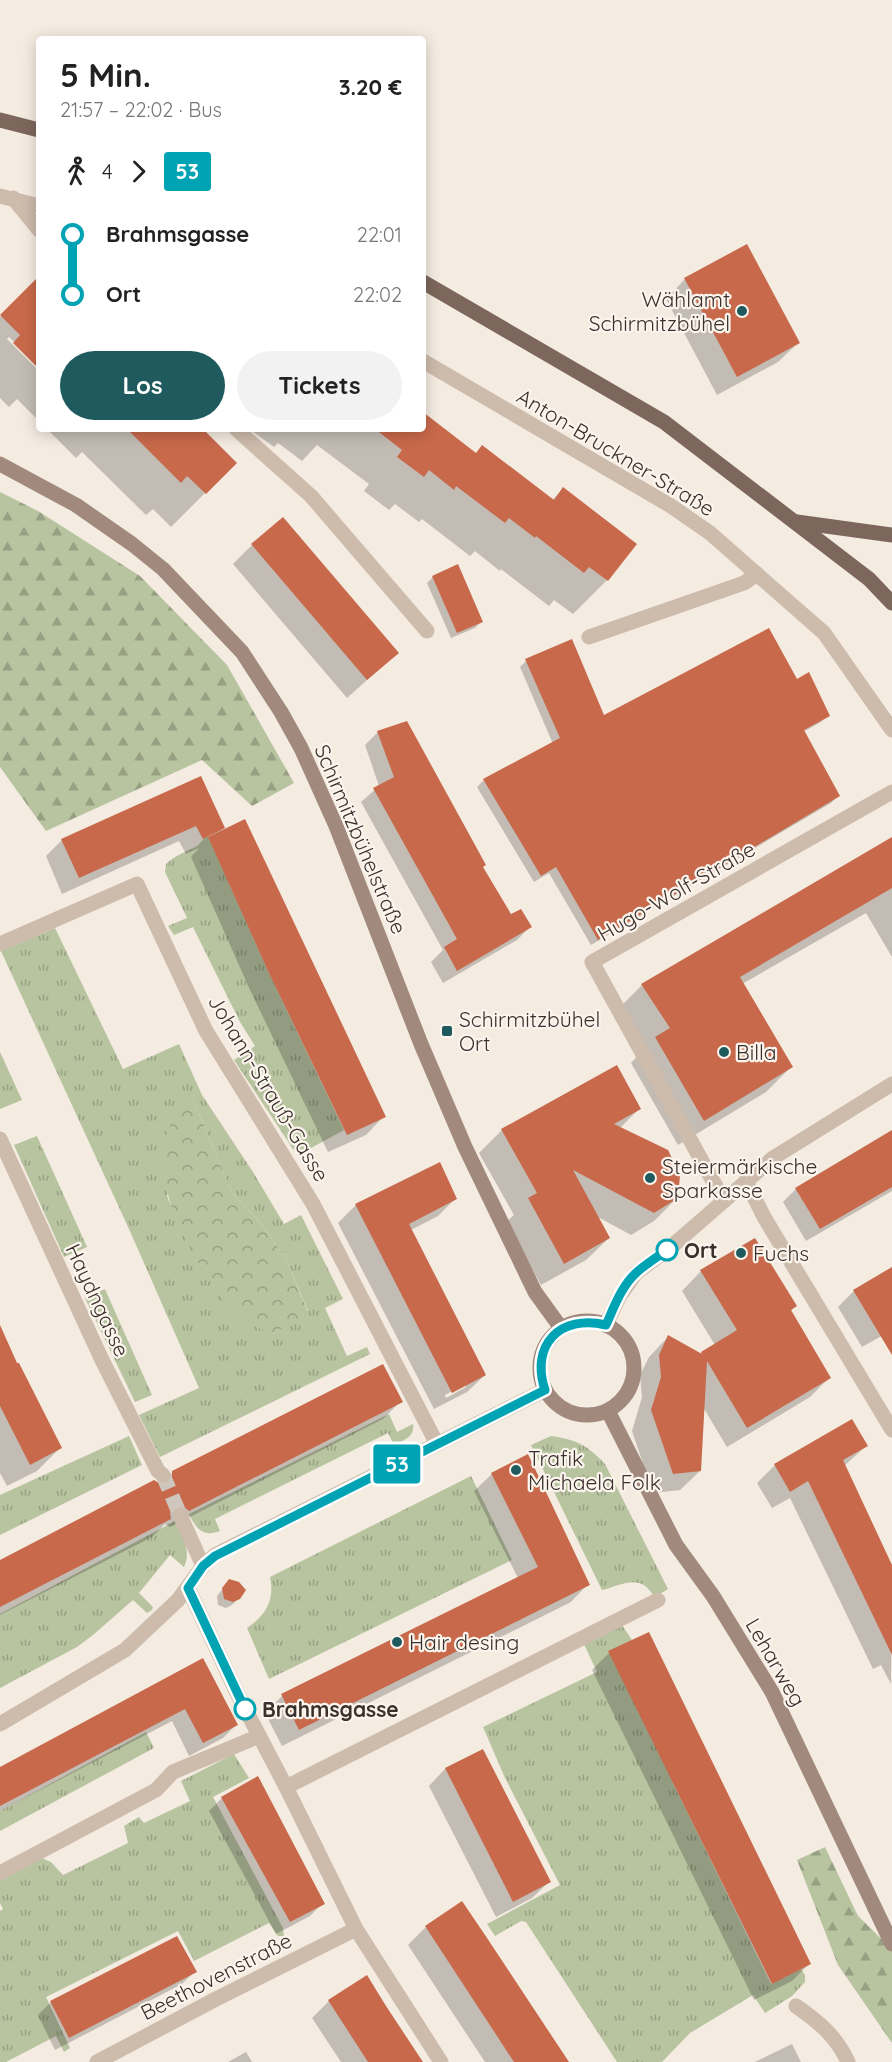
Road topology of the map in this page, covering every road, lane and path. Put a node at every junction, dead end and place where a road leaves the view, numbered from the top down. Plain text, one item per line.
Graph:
1 (0, 120) edge
2 (36, 129) edge
3 (6, 197) edge
4 (36, 205) edge
5 (36, 227) edge
6 (426, 284) edge
7 (426, 363) edge
8 (239, 432) edge
9 (0, 464) edge
10 (794, 521) junction
11 (892, 535) edge
12 (757, 574) junction
13 (892, 603) edge
14 (427, 632) dead end
15 (589, 637) dead end
16 (892, 730) edge
17 (892, 792) edge
18 (0, 944) edge
19 (892, 1084) edge
20 (0, 1139) edge
21 (746, 1180) junction
22 (724, 1201) junction
23 (606, 1325) junction
24 (561, 1328) junction
25 (545, 1390) junction
26 (608, 1410) junction
27 (892, 1430) edge
28 (437, 1444) junction
29 (160, 1473) tunnel mouth
30 (180, 1515) tunnel mouth
31 (203, 1566) junction
32 (188, 1588) junction
33 (658, 1600) dead end
34 (0, 1724) edge
35 (259, 1737) junction
36 (286, 1787) junction
37 (0, 1873) edge
38 (356, 1929) junction
39 (892, 1944) edge
40 (796, 2006) dead end
41 (97, 2062) edge
42 (441, 2062) edge
43 (848, 2062) edge

1 - 2 main road
3 - 4 street
3 - 5 street
6 - 10 main road
7 - 12 street, Anton-Bruckner-Straße
8 - 14 street
9 - 24 main road, Schirmitzbühelstraße
10 - 11 main road
10 - 13 main road
12 - 15 street
12 - 16 street, Anton-Bruckner-Straße
17 - 22 street, Hugo-Wolf-Straße
18 - 28 street, Johann-Strauß-Gasse
19 - 21 street
20 - 29 street, Haydngasse
21 - 22 street
21 - 27 street
22 - 23 street
23 - 24 main road
23 - 26 main road
24 - 25 main road
25 - 26 main road
25 - 28 street
26 - 39 main road, Leharweg
28 - 31 street
30 - 31 street
31 - 32 street
32 - 34 street
32 - 35 street
33 - 36 street
35 - 36 street
35 - 37 street
36 - 38 street
38 - 41 street, Beethovenstraße
38 - 42 street
40 - 43 street

